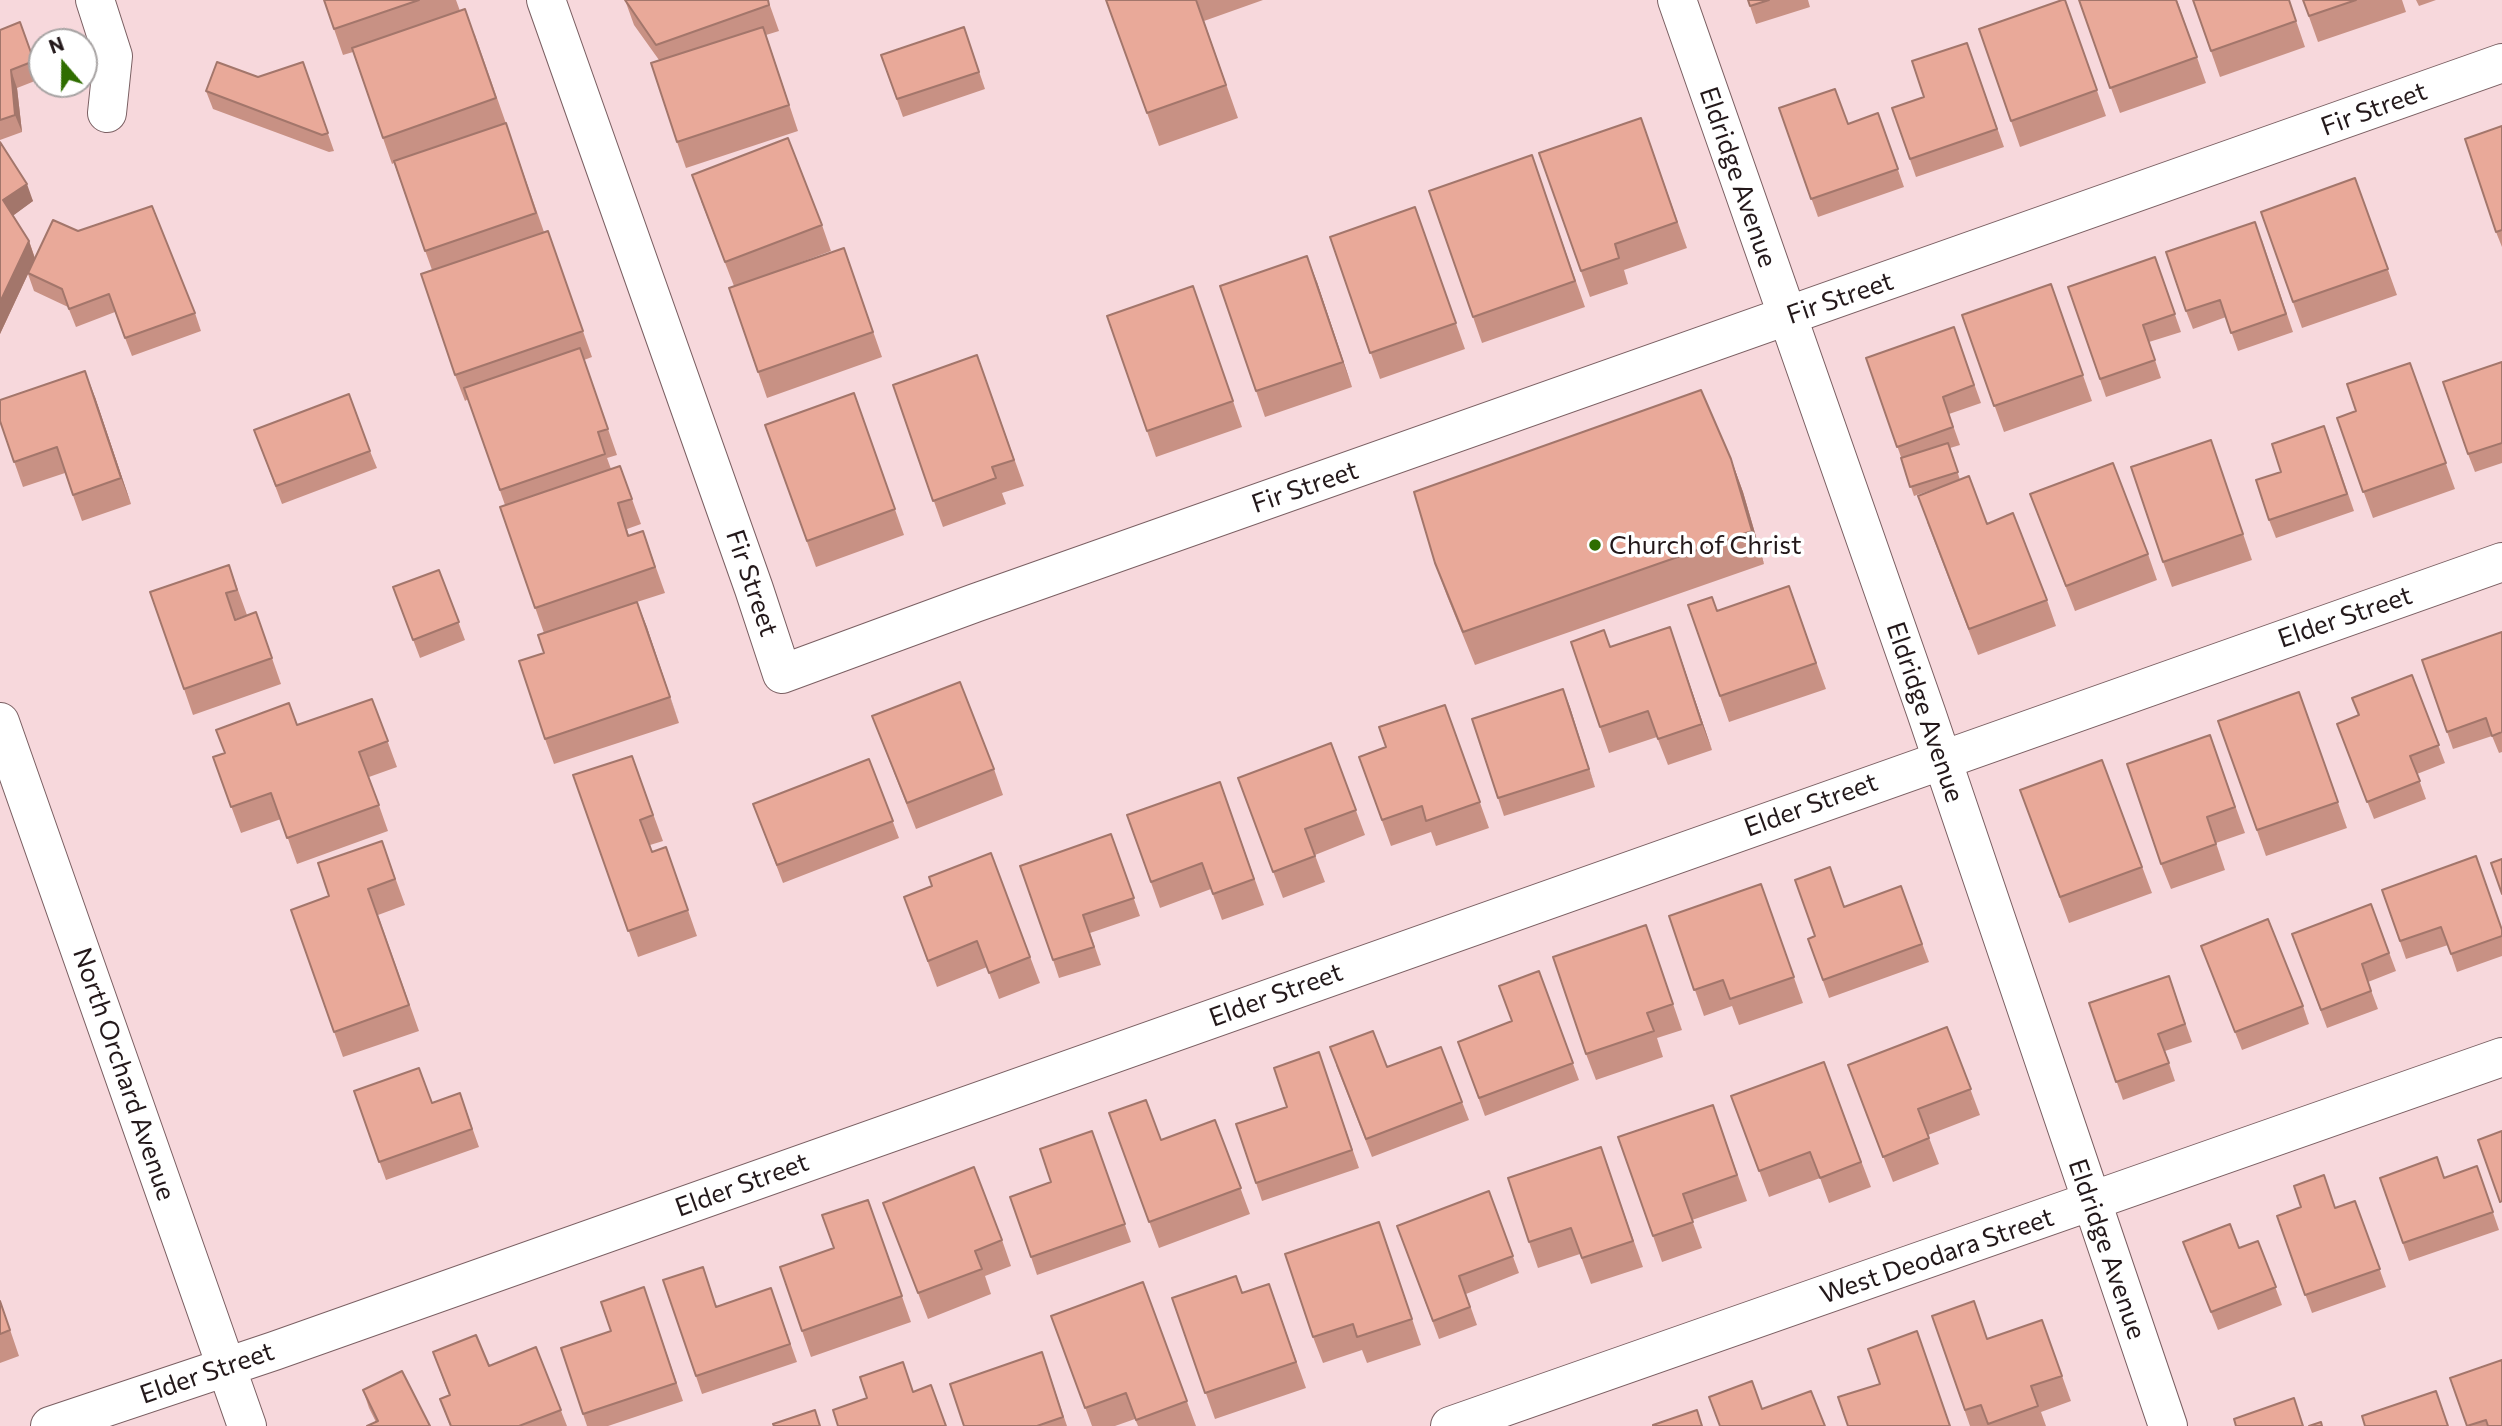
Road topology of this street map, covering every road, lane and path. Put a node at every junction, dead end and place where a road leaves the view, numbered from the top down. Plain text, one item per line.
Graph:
1 (95, 0) edge
2 (546, 0) edge
3 (1677, 0) edge
4 (2502, 63) edge
5 (107, 113) dead end
6 (1787, 317) junction
7 (2502, 562) edge
8 (0, 722) edge
9 (1942, 759) junction
10 (2502, 1057) edge
11 (2091, 1202) junction
12 (227, 1367) junction
13 (50, 1426) edge
14 (247, 1426) edge
15 (1451, 1426) edge
16 (2168, 1426) edge

1 - 5 street
2 - 6 street, Fir Street
3 - 6 street, Eldridge Avenue
4 - 6 street, Fir Street
6 - 9 street, Eldridge Avenue
7 - 9 street, Elder Street
8 - 12 street, North Orchard Avenue
9 - 11 street, Eldridge Avenue
9 - 12 street, Elder Street
10 - 11 street, West Deodara Street
11 - 15 street, West Deodara Street
11 - 16 street, Eldridge Avenue
12 - 13 street, Elder Street
12 - 14 street, North Orchard Avenue

